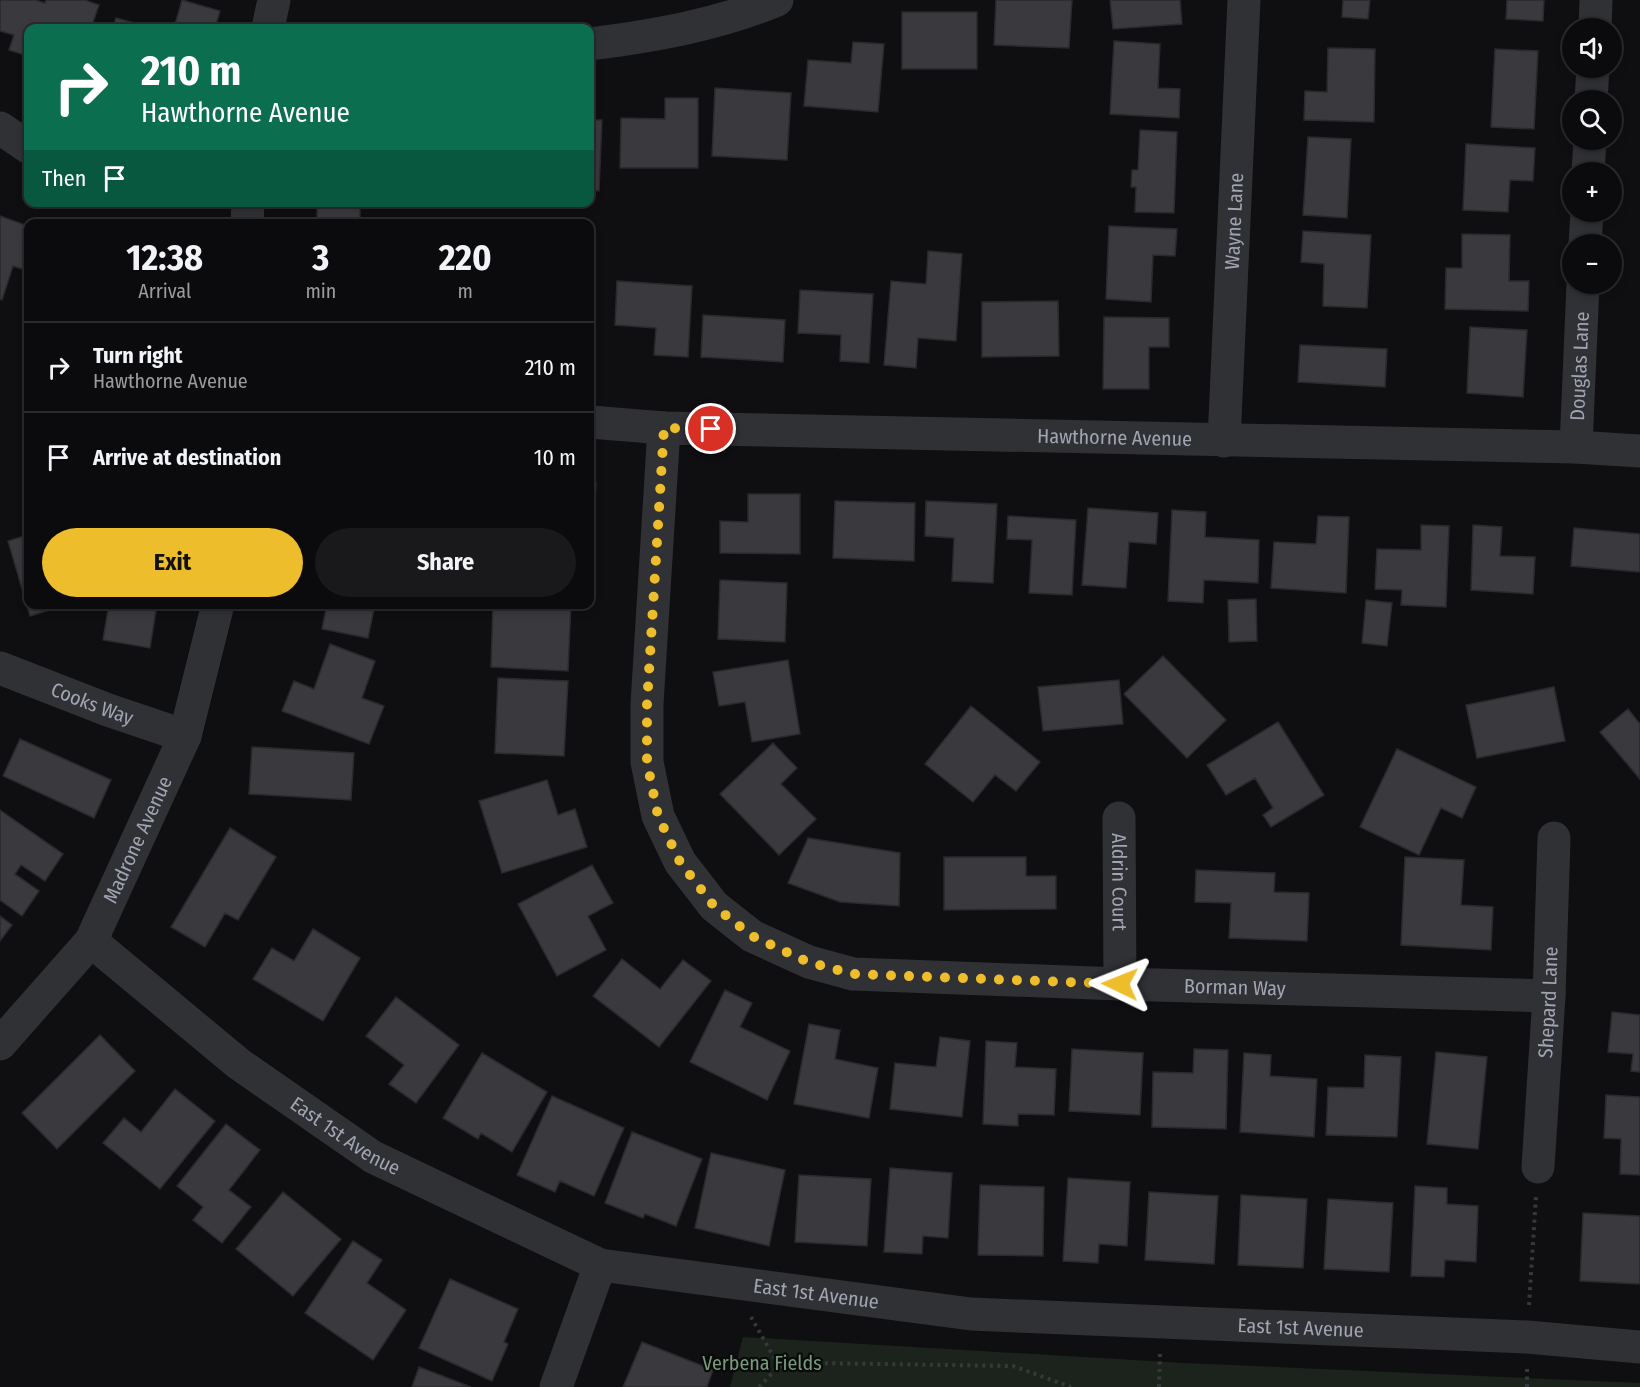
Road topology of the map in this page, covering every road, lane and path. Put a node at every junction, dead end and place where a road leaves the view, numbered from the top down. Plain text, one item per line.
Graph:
1 (274, 0) edge
2 (777, 0) edge
3 (1244, 0) edge
4 (1596, 0) edge
5 (1595, 18) edge
6 (269, 24) edge
7 (594, 43) edge
8 (0, 128) edge
9 (24, 144) edge
10 (1583, 294) edge
11 (594, 422) edge
12 (664, 428) junction
13 (1224, 441) junction
14 (1576, 447) junction
15 (1640, 451) edge
16 (217, 609) edge
17 (0, 668) edge
18 (185, 736) junction
19 (1119, 818) dead end
20 (1554, 837) dead end
21 (91, 941) junction
22 (1120, 984) junction
23 (1549, 996) junction
24 (0, 1044) edge
25 (1538, 1167) joint
26 (600, 1265) junction
27 (732, 1282) junction
28 (1527, 1337) junction
29 (1640, 1347) edge
30 (779, 1366) junction
31 (556, 1387) edge
32 (759, 1387) edge
33 (1071, 1387) edge

1 - 6 street
2 - 7 street
3 - 13 street, Wayne Lane
4 - 5 street
8 - 9 street
10 - 14 street, Douglas Lane
11 - 12 street, Hawthorne Avenue
12 - 13 street, Hawthorne Avenue
12 - 22 street, Borman Way
13 - 14 street, Hawthorne Avenue
14 - 15 street, Hawthorne Avenue
16 - 18 street, Madrone Avenue
17 - 18 street, Cooks Way
18 - 21 street, Madrone Avenue
19 - 22 street, Aldrin Court
20 - 23 street, Shepard Lane
21 - 24 street, Madrone Avenue
21 - 26 street, East 1st Avenue
22 - 23 street, Borman Way
23 - 25 street, Shepard Lane
25 - 28 path
26 - 27 street, East 1st Avenue
26 - 31 street
27 - 28 street, East 1st Avenue
27 - 30 path
28 - 29 street, East 1st Avenue
30 - 32 path
30 - 33 path

